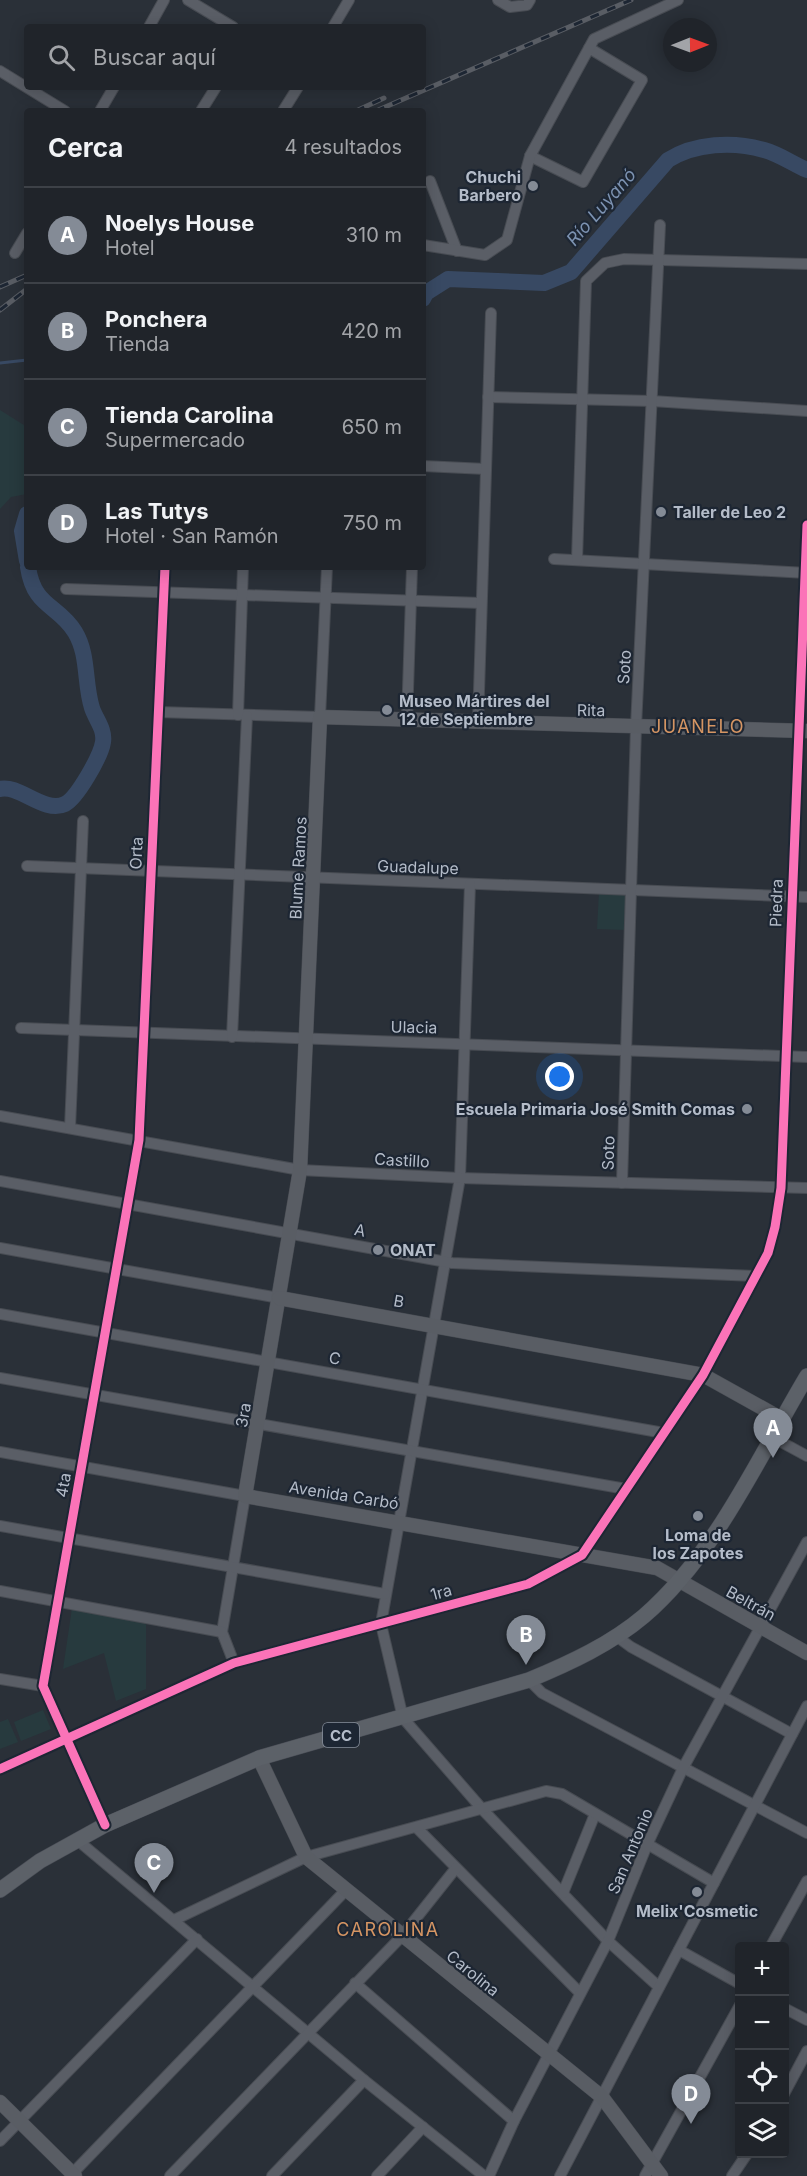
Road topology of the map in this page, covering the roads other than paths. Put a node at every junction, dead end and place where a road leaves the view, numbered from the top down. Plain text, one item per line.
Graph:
1 (164, 0) edge
2 (188, 0) edge
3 (349, 0) edge
4 (498, 0) edge
5 (678, 0) edge
6 (528, 3) edge
7 (150, 24) edge
8 (227, 24) edge
9 (335, 24) edge
10 (589, 48) junction
11 (0, 71) edge
12 (24, 86) edge
13 (30, 90) edge
14 (112, 90) edge
15 (214, 90) edge
16 (296, 90) edge
17 (59, 108) edge
18 (102, 108) edge
19 (203, 108) edge
20 (285, 108) edge
21 (530, 156) junction
22 (430, 181) dead end
23 (660, 225) dead end
24 (24, 238) edge
25 (426, 246) edge
26 (457, 251) junction
27 (15, 253) dead end
28 (658, 258) junction
29 (807, 264) edge
30 (491, 313) dead end
31 (488, 397) junction
32 (583, 400) junction
33 (652, 401) junction
34 (807, 411) edge
35 (426, 466) edge
36 (486, 469) junction
37 (807, 525) edge
38 (554, 559) dead end
39 (577, 560) junction
40 (644, 564) junction
41 (165, 570) edge
42 (243, 570) edge
43 (327, 570) edge
44 (412, 570) edge
45 (806, 573) edge
46 (66, 590) dead end
47 (163, 593) junction
48 (242, 594) junction
49 (326, 598) junction
50 (411, 601) junction
51 (481, 603) junction
52 (158, 712) junction
53 (242, 716) junction
54 (320, 717) junction
55 (407, 720) junction
56 (478, 723) junction
57 (636, 727) junction
58 (803, 731) edge
59 (83, 820) dead end
60 (27, 866) dead end
61 (81, 868) junction
62 (150, 872) junction
63 (240, 876) junction
64 (314, 878) junction
65 (470, 884) junction
66 (631, 890) junction
67 (792, 896) junction
68 (807, 897) edge
69 (21, 1028) dead end
70 (75, 1031) junction
71 (142, 1034) junction
72 (232, 1037) junction
73 (307, 1040) junction
74 (466, 1044) junction
75 (626, 1050) junction
76 (784, 1057) junction
77 (807, 1057) edge
78 (0, 1116) edge
79 (70, 1128) junction
80 (139, 1140) junction
81 (300, 1170) junction
82 (460, 1178) junction
83 (0, 1181) edge
84 (622, 1182) junction
85 (781, 1188) junction
86 (807, 1188) edge
87 (127, 1205) junction
88 (290, 1232) junction
89 (0, 1248) edge
90 (445, 1262) junction
91 (116, 1270) junction
92 (755, 1276) junction
93 (279, 1298) junction
94 (0, 1314) edge
95 (432, 1324) junction
96 (105, 1332) junction
97 (269, 1360) junction
98 (703, 1375) junction
99 (807, 1376) edge
100 (0, 1378) edge
101 (421, 1390) junction
102 (94, 1395) junction
103 (782, 1419) junction
104 (258, 1424) junction
105 (664, 1433) junction
106 (772, 1437) junction
107 (0, 1452) edge
108 (411, 1453) junction
109 (807, 1456) edge
110 (81, 1468) junction
111 (626, 1489) junction
112 (246, 1496) junction
113 (399, 1521) junction
114 (0, 1526) edge
115 (69, 1538) junction
116 (807, 1542) edge
117 (582, 1555) junction
118 (232, 1566) junction
119 (678, 1581) junction
120 (0, 1591) edge
121 (385, 1594) junction
122 (58, 1602) junction
123 (381, 1624) junction
124 (759, 1627) junction
125 (222, 1632) junction
126 (616, 1636) junction
127 (807, 1653) edge
128 (234, 1663) junction
129 (0, 1679) edge
130 (529, 1680) junction
131 (43, 1686) junction
132 (722, 1696) junction
133 (807, 1706) edge
134 (403, 1718) junction
135 (792, 1734) junction
136 (66, 1738) junction
137 (259, 1758) junction
138 (683, 1768) junction
139 (0, 1769) edge
140 (753, 1804) junction
141 (483, 1810) junction
142 (595, 1814) junction
143 (105, 1825) junction
144 (417, 1828) junction
145 (807, 1833) edge
146 (76, 1839) junction
147 (647, 1845) junction
148 (306, 1857) junction
149 (456, 1868) junction
150 (807, 1881) edge
151 (714, 1883) junction
152 (0, 1890) edge
153 (346, 1890) junction
154 (563, 1893) junction
155 (174, 1920) junction
156 (402, 1936) junction
157 (197, 1939) junction
158 (608, 1941) junction
159 (774, 1942) edge
160 (679, 1950) junction
161 (735, 1981) edge
162 (355, 1983) junction
163 (253, 1984) junction
164 (659, 1987) junction
165 (580, 1993) junction
166 (789, 2011) edge
167 (735, 2015) edge
168 (807, 2020) edge
169 (309, 2031) junction
170 (807, 2051) edge
171 (548, 2056) junction
172 (364, 2080) junction
173 (789, 2085) edge
174 (602, 2097) junction
175 (0, 2102) edge
176 (19, 2121) junction
177 (514, 2121) junction
178 (423, 2127) junction
179 (0, 2141) edge
180 (744, 2158) edge
181 (652, 2173) edge
182 (73, 2175) edge
183 (381, 2175) edge
184 (170, 2176) edge
185 (272, 2176) edge
186 (484, 2176) edge
187 (489, 2176) edge
188 (560, 2176) edge
189 (732, 2176) edge

1 - 7 street
2 - 8 street
3 - 9 street
4 - 6 street
5 - 10 street
10 - 21 street
10 - 21 street
11 - 12 street
13 - 17 street
14 - 18 street
15 - 19 street
16 - 20 street
21 - 26 street
22 - 26 street
23 - 28 street, Soto
24 - 27 street
25 - 26 street
28 - 29 street
28 - 32 street
28 - 33 street, Soto
30 - 31 street
31 - 32 street
31 - 36 street
32 - 33 street
32 - 39 street
33 - 34 street
33 - 40 street, Soto
35 - 36 street
36 - 51 street
37 - 45 street, Piedra
38 - 39 street
39 - 40 street
40 - 45 street
40 - 57 street, Soto
41 - 47 street, Orta
42 - 48 street
43 - 49 street, Blume Ramos
44 - 50 street
45 - 58 street, Piedra
46 - 47 street
47 - 48 street
47 - 52 street, Orta
48 - 49 street
48 - 53 street
49 - 50 street
49 - 54 street, Blume Ramos
50 - 51 street
50 - 55 street
51 - 56 street
52 - 53 street, Rita
52 - 62 street, Orta
53 - 54 street, Rita
53 - 63 street
54 - 55 street, Rita
54 - 64 street, Blume Ramos
55 - 56 street, Rita
56 - 57 street, Rita
57 - 58 street, Rita
57 - 66 street, Soto
58 - 67 street, Piedra
59 - 61 street
60 - 61 street, Guadalupe
61 - 62 street, Guadalupe
61 - 70 street
62 - 63 street, Guadalupe
62 - 71 street, Orta
63 - 64 street, Guadalupe
63 - 72 street
64 - 65 street, Guadalupe
64 - 73 street, Blume Ramos
65 - 66 street, Guadalupe
65 - 74 street
66 - 67 street, Guadalupe
66 - 75 street, Soto
67 - 68 street, Guadalupe
67 - 76 street, Piedra
69 - 70 street, Ulacia
70 - 71 street, Ulacia
70 - 79 street
71 - 72 street, Ulacia
71 - 80 street, Orta
72 - 73 street, Ulacia
73 - 74 street, Ulacia
73 - 81 street, Blume Ramos
74 - 75 street, Ulacia
74 - 82 street
75 - 76 street, Ulacia
75 - 84 street, Soto
76 - 77 street, Ulacia
76 - 85 street, Piedra
78 - 79 street, Castillo
79 - 80 street, Castillo
80 - 81 street, Castillo
80 - 87 street, 4ta
81 - 82 street, Castillo
81 - 88 street, 3ra
82 - 84 street, Castillo
82 - 90 street
83 - 87 street, A
84 - 85 street, Castillo
85 - 86 street, Castillo
85 - 92 street, Piedra
87 - 88 street, A
87 - 91 street, 4ta
88 - 90 street, A
88 - 93 street, 3ra
89 - 91 street, B
90 - 92 street, A
90 - 95 street
91 - 93 street, B
91 - 96 street, 4ta
92 - 98 street, 1ra
93 - 95 street, B
93 - 97 street, 3ra
94 - 96 street, C
95 - 98 street, B
95 - 101 street
96 - 97 street, C
96 - 102 street, 4ta
97 - 101 street, C
97 - 104 street, 3ra
98 - 103 street, B
98 - 105 street, 1ra
99 - 103 main road, CC
100 - 102 street
101 - 105 street, C
101 - 108 street
102 - 104 street
102 - 110 street, 4ta
103 - 106 main road, CC
104 - 108 street
104 - 112 street, 3ra
105 - 111 street, 1ra
106 - 109 street
106 - 119 main road, CC
107 - 110 street, Avenida Carbó
108 - 111 street
108 - 113 street
110 - 112 street, Avenida Carbó
110 - 115 street, 4ta
111 - 117 street, 1ra
112 - 113 street, Avenida Carbó
112 - 118 street, 3ra
113 - 117 street, Avenida Carbó
113 - 121 street
114 - 115 street
115 - 118 street
115 - 122 street, 4ta
116 - 124 street, San Antonio
117 - 119 street, Avenida Carbó
117 - 123 street, 1ra
118 - 121 street
118 - 125 street, 3ra
119 - 124 street, Beltrán
119 - 126 main road, CC
120 - 122 street
121 - 123 street
122 - 125 street
122 - 131 street, 4ta
123 - 128 street, 1ra
123 - 134 street
124 - 127 street, Beltrán
124 - 132 street, San Antonio
125 - 128 street, 3ra
126 - 130 main road, CC
126 - 132 street
128 - 136 street, 1ra
129 - 131 street
130 - 134 main road, CC
130 - 138 street
131 - 136 street
132 - 135 street
132 - 138 street, San Antonio
133 - 135 street
134 - 137 main road, CC
134 - 141 street
135 - 140 street
136 - 139 street, 1ra
136 - 143 street
137 - 143 main road, CC
137 - 148 street, Carolina
138 - 140 street
138 - 147 street, San Antonio
140 - 145 street
140 - 151 street
141 - 142 street
141 - 144 street
141 - 154 street
142 - 147 street
142 - 154 street
143 - 146 main road, CC
144 - 148 street
144 - 149 street
146 - 152 main road, CC
146 - 155 street
147 - 151 street
147 - 158 street, San Antonio
148 - 153 street, Carolina
148 - 155 street
149 - 156 street
149 - 165 street
150 - 159 street
151 - 160 street
153 - 156 street, Carolina
153 - 163 street
154 - 158 street
155 - 157 street
156 - 162 street
156 - 171 street, Carolina
157 - 163 street
157 - 176 street
158 - 164 street
158 - 165 street, San Antonio
160 - 161 street
160 - 164 street
162 - 169 street
162 - 177 street
163 - 169 street
163 - 182 street
164 - 174 street
165 - 171 street, San Antonio
166 - 168 street
167 - 181 street
169 - 172 street
169 - 184 street
170 - 173 street
171 - 174 street, Carolina
171 - 177 street, San Antonio
172 - 178 street
172 - 185 street
174 - 181 street, Carolina
174 - 188 street
175 - 176 street
176 - 179 street
176 - 182 street
177 - 187 street, San Antonio
178 - 183 street
178 - 186 street
180 - 189 street

